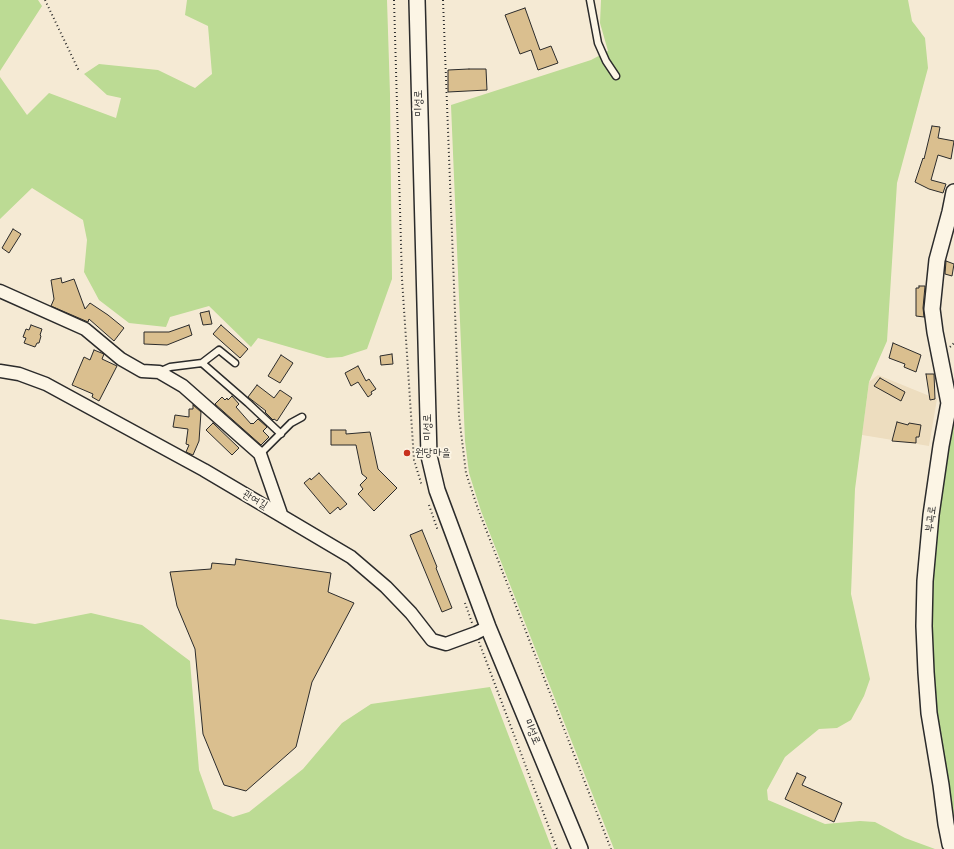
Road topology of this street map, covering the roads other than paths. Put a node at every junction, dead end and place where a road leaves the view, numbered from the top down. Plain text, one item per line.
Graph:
1 (417, 0) edge
2 (590, 0) edge
3 (616, 76) dead end
4 (954, 192) edge
5 (0, 291) edge
6 (235, 363) dead end
7 (202, 364) junction
8 (0, 371) edge
9 (159, 372) junction
10 (302, 417) dead end
11 (281, 434) junction
12 (260, 454) junction
13 (281, 514) junction
14 (488, 627) junction
15 (954, 845) edge
16 (580, 849) edge

1 - 14 street, 미성로
2 - 3 lane
4 - 15 street, 부곡로
5 - 9 street
6 - 7 lane
7 - 9 lane
7 - 11 lane
8 - 13 street, 관여길
9 - 12 street
10 - 11 lane
11 - 12 lane
12 - 13 street
13 - 14 street, 관여길
14 - 16 street, 미성로

